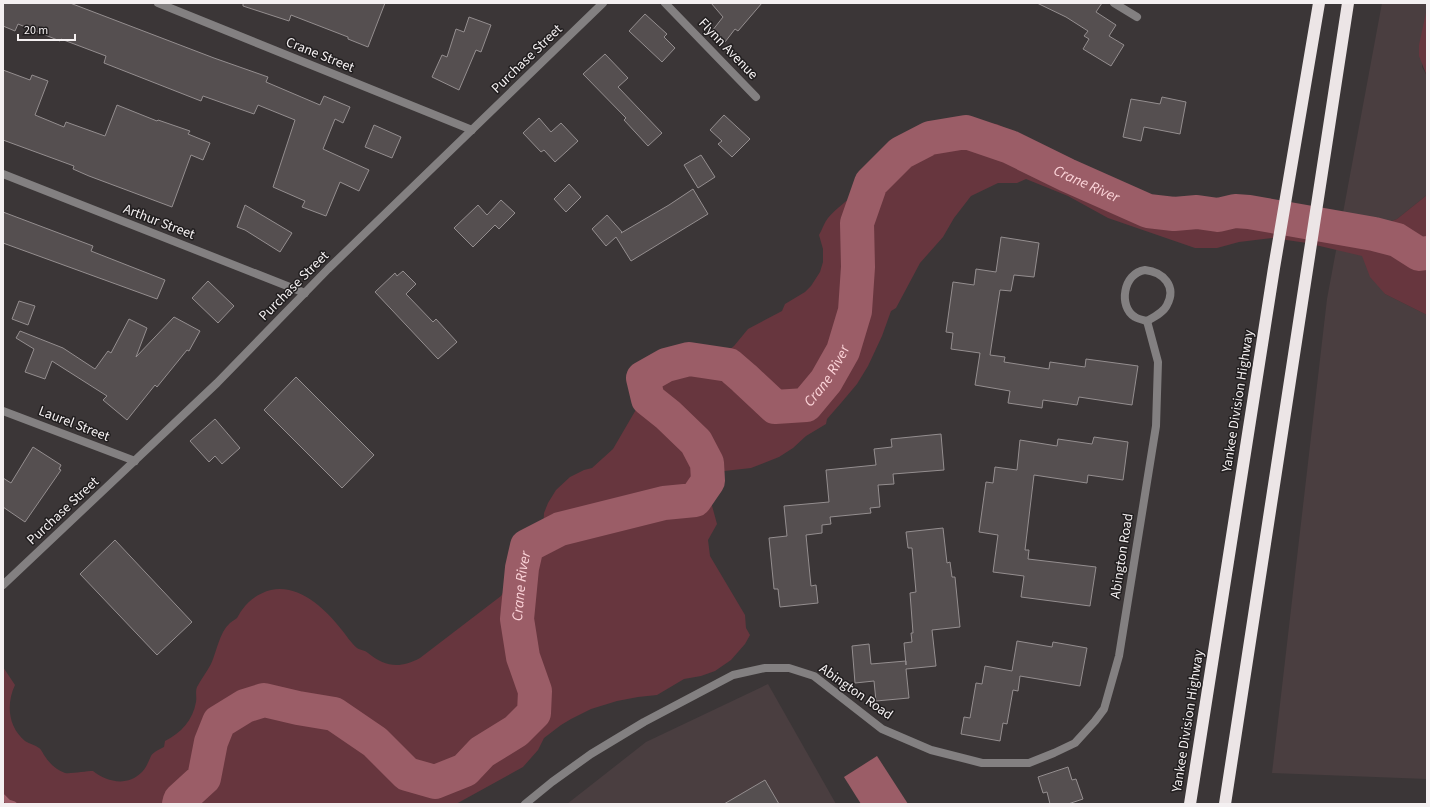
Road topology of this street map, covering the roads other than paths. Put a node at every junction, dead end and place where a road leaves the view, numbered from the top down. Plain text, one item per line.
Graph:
1 (158, 3) edge
2 (603, 3) edge
3 (665, 3) edge
4 (1114, 3) edge
5 (1318, 3) edge
6 (1348, 3) edge
7 (1353, 3) edge
8 (1137, 17) dead end
9 (1344, 30) junction
10 (756, 97) dead end
11 (472, 130) junction
12 (3, 174) edge
13 (305, 293) junction
14 (1147, 321) junction
15 (3, 410) edge
16 (135, 461) junction
17 (3, 585) edge
18 (525, 804) edge
19 (1190, 804) edge
20 (1225, 804) edge

1 - 11 street, Crane Street
2 - 11 street, Purchase Street
3 - 10 street, Flynn Avenue
4 - 8 street
5 - 19 highway, Yankee Division Highway
6 - 9 highway
7 - 9 highway
9 - 20 highway
11 - 13 street, Purchase Street
12 - 13 street, Arthur Street
13 - 16 street, Purchase Street
14 - 14 street
14 - 18 street, Abington Road
15 - 16 street, Laurel Street
16 - 17 street, Purchase Street

